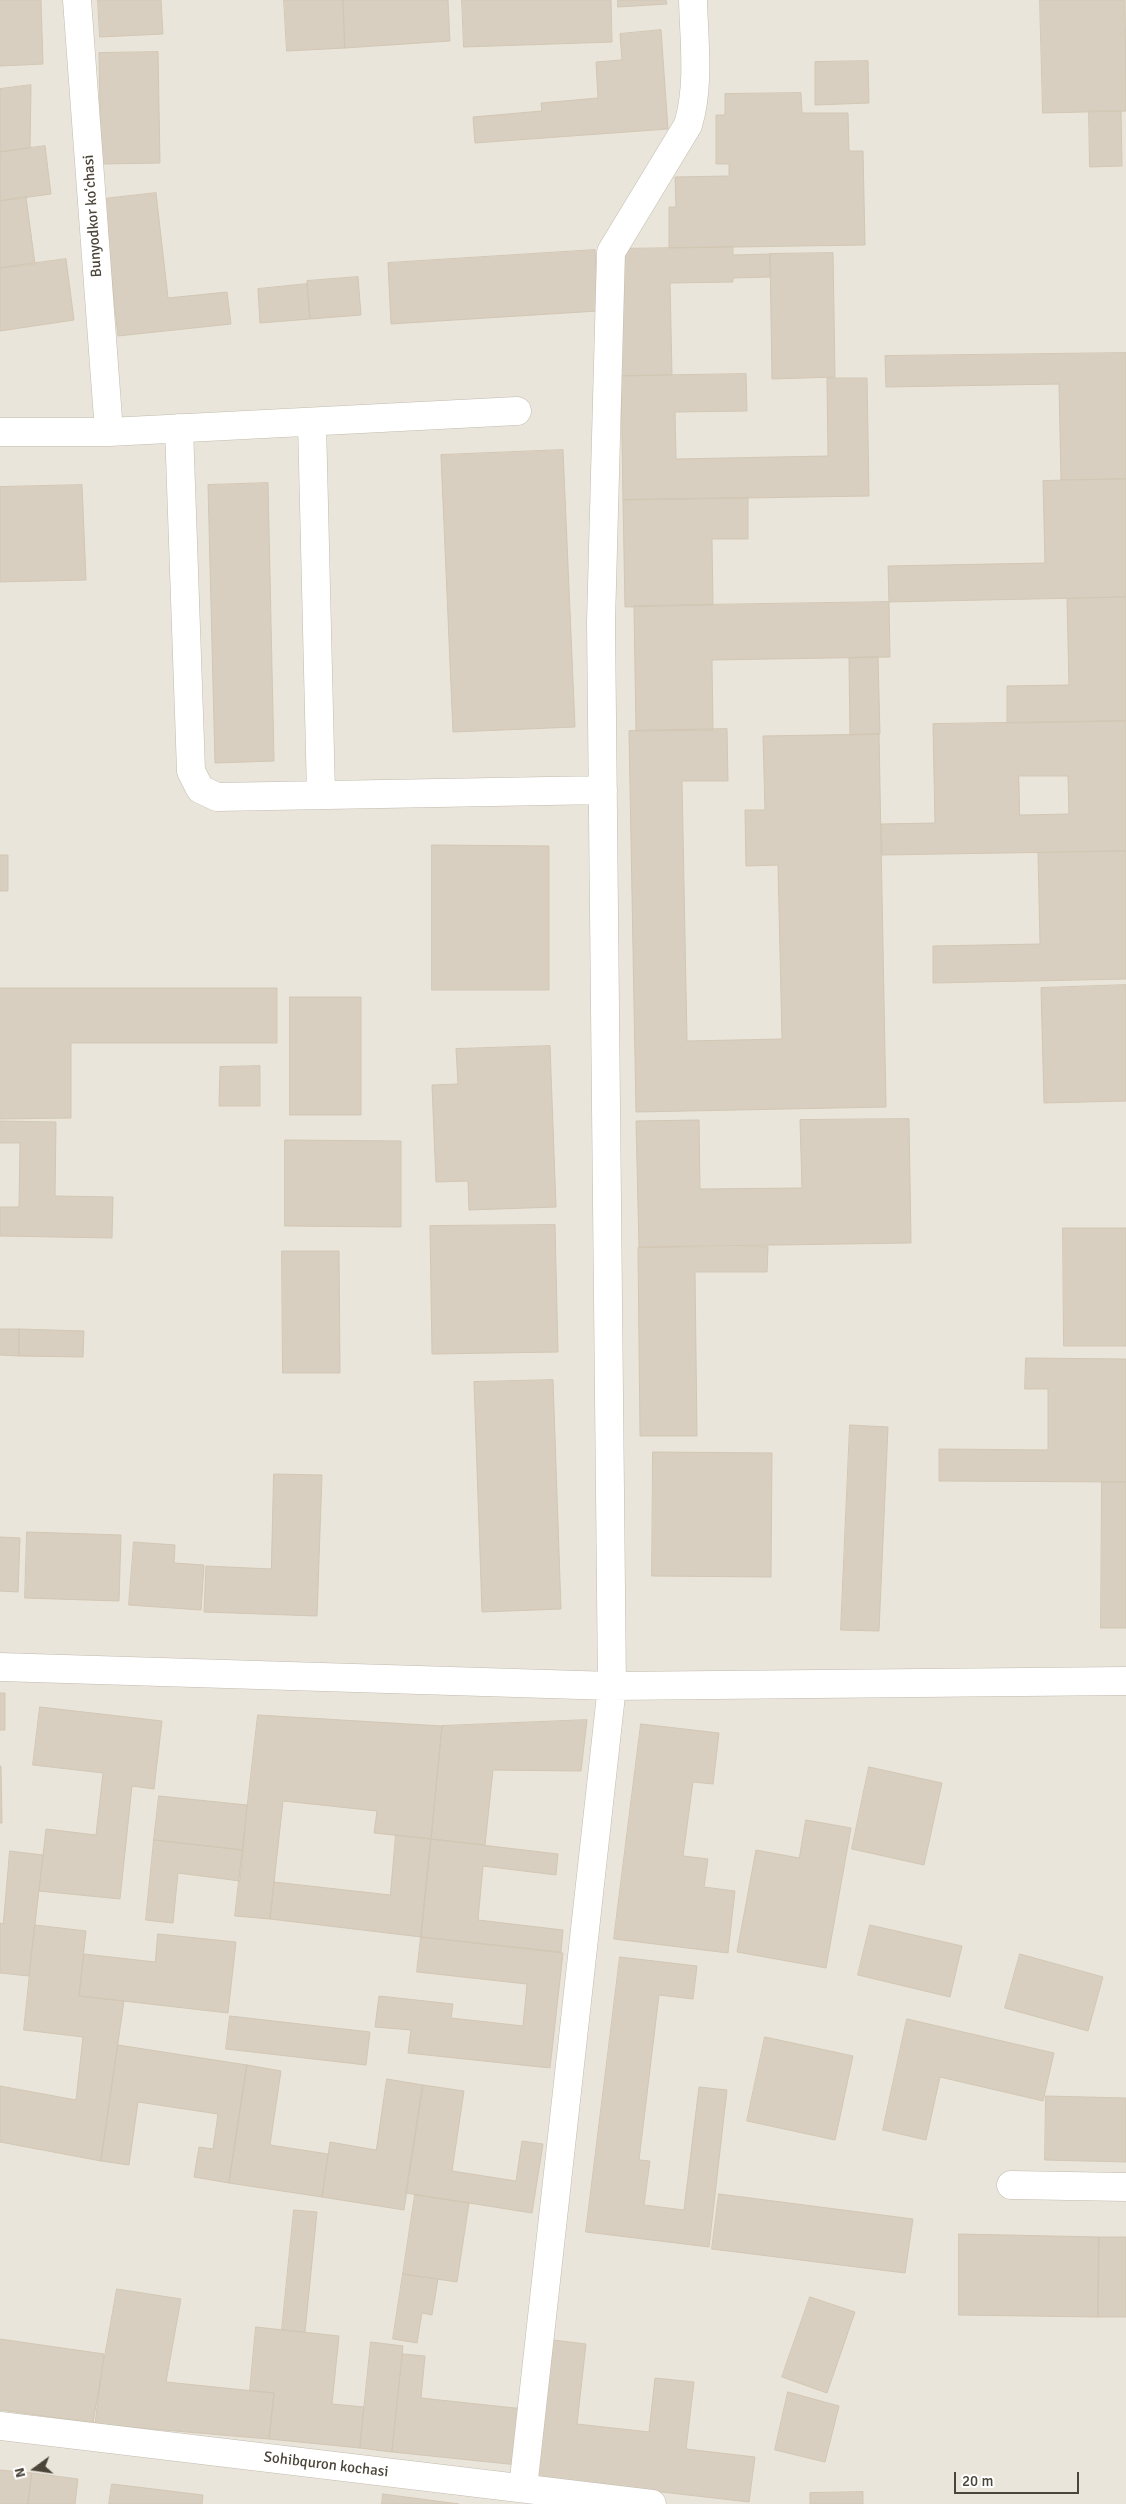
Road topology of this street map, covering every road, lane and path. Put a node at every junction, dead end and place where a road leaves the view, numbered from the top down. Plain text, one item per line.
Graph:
1 (77, 0) edge
2 (693, 0) edge
3 (517, 412) dead end
4 (312, 422) junction
5 (179, 428) junction
6 (0, 432) edge
7 (109, 432) junction
8 (603, 790) junction
9 (321, 795) junction
10 (0, 1667) edge
11 (1126, 1681) edge
12 (612, 1686) junction
13 (1011, 2185) dead end
14 (1126, 2187) edge
15 (0, 2426) edge
16 (523, 2488) junction
17 (652, 2504) edge

1 - 7 street, Bunyodkor koʻchasi
2 - 8 street
3 - 4 street
4 - 5 street
4 - 9 street
5 - 7 street
5 - 9 street
6 - 7 street
8 - 9 street
8 - 12 street
10 - 12 street
11 - 12 street
12 - 16 street
13 - 14 street
15 - 16 street, Sohibquron kochasi
16 - 17 street, Sohibquron kochasi

